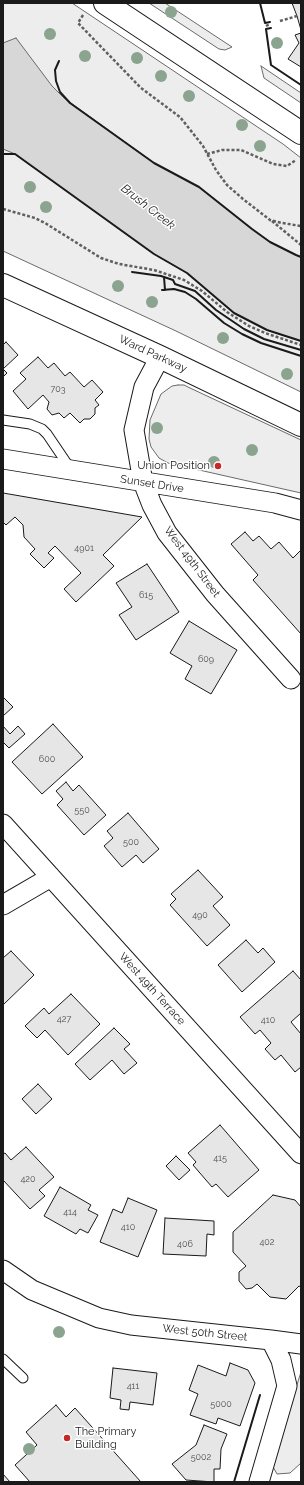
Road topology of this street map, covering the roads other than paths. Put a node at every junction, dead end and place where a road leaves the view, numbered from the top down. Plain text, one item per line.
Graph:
1 (104, 3) edge
2 (301, 133) edge
3 (3, 285) edge
4 (160, 357) junction
5 (3, 420) edge
6 (301, 425) edge
7 (3, 460) edge
8 (72, 471) junction
9 (143, 482) junction
10 (301, 510) edge
11 (291, 679) dead end
12 (3, 824) edge
13 (51, 877) junction
14 (3, 905) edge
15 (301, 1154) edge
16 (3, 1270) edge
17 (270, 1340) junction
18 (301, 1344) edge
19 (3, 1359) edge
20 (23, 1378) dead end
21 (259, 1482) edge

1 - 2 highway
3 - 4 highway, Ward Parkway
4 - 6 highway, Ward Parkway
4 - 9 street, West 49th Street
5 - 8 lane
7 - 8 street, Sunset Drive
8 - 9 street, Sunset Drive
9 - 10 street, Sunset Drive
9 - 11 street, West 49th Street
12 - 13 street, West 49th Terrace
13 - 14 street
13 - 15 street, West 49th Terrace
16 - 17 street, West 50th Street
17 - 18 street, West 50th Street
17 - 21 street
19 - 20 lane

